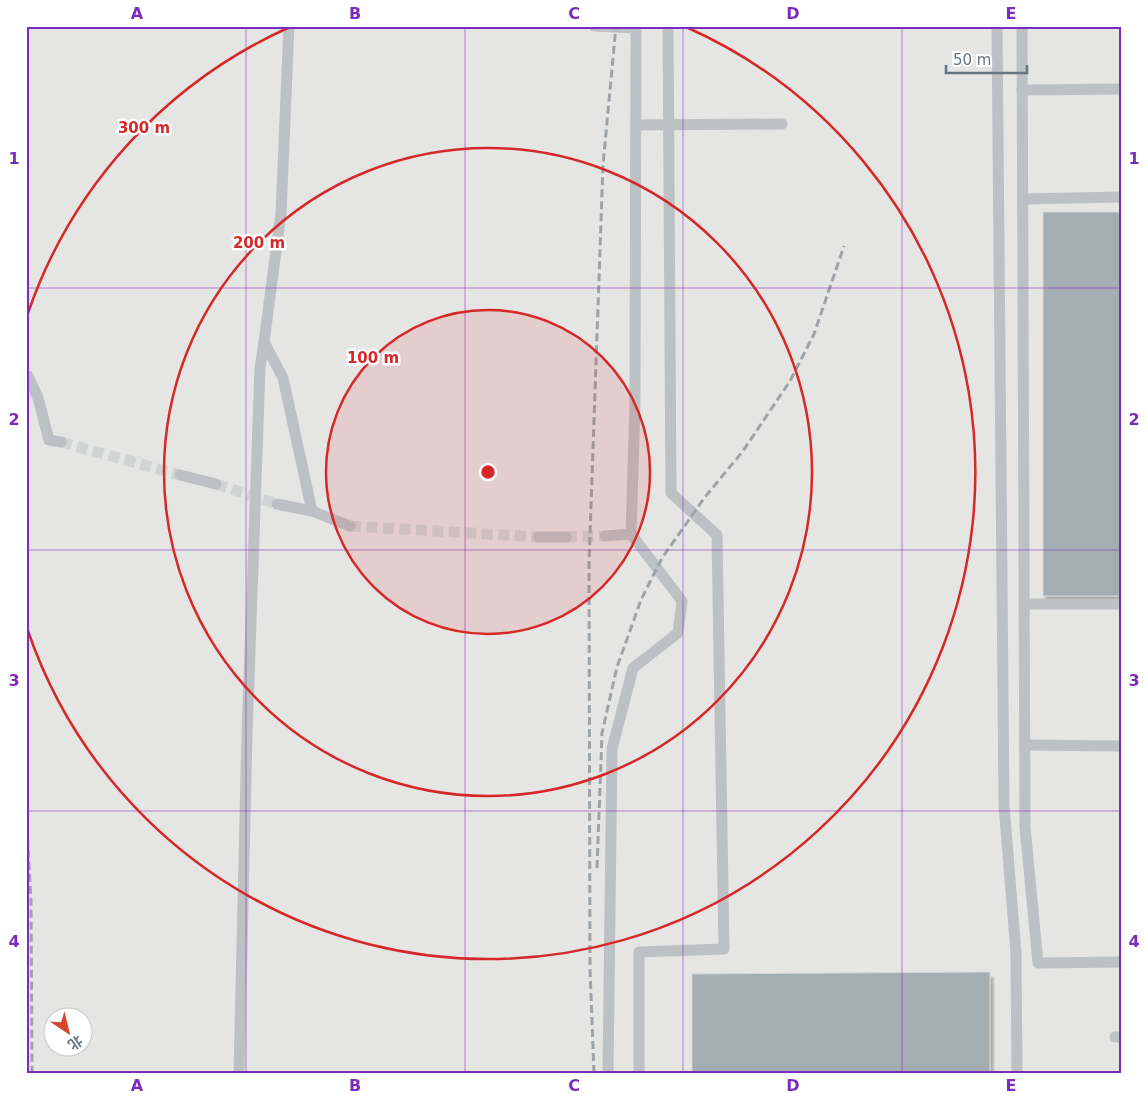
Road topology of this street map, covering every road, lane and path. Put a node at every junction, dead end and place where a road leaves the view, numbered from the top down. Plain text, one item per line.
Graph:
1 (289, 26) edge
2 (594, 26) edge
3 (668, 26) edge
4 (997, 26) edge
5 (1022, 26) edge
6 (636, 27) edge
7 (1122, 89) edge
8 (1022, 90) junction
9 (669, 124) junction
10 (782, 124) dead end
11 (636, 125) junction
12 (1122, 197) edge
13 (1023, 199) junction
14 (264, 342) junction
15 (28, 376) dead end
16 (61, 442) tunnel mouth
17 (180, 474) tunnel mouth
18 (216, 484) tunnel mouth
19 (277, 504) tunnel mouth
20 (312, 511) junction
21 (350, 526) tunnel mouth
22 (631, 534) junction
23 (605, 536) tunnel mouth
24 (540, 537) tunnel mouth
25 (566, 537) tunnel mouth
26 (1024, 604) junction
27 (1122, 604) edge
28 (1025, 745) junction
29 (1122, 746) edge
30 (1122, 962) edge
31 (239, 1073) edge
32 (608, 1073) edge
33 (639, 1073) edge
34 (1017, 1073) edge

1 - 14 street
2 - 6 street
3 - 9 street
4 - 34 street
5 - 8 street
6 - 11 street
7 - 8 street
8 - 13 street
9 - 10 street
9 - 11 street
9 - 33 street
11 - 22 street
12 - 13 street
13 - 26 street
14 - 20 street
14 - 31 street
15 - 16 street
17 - 18 street
19 - 20 street
20 - 21 street
22 - 23 street
22 - 32 street
24 - 25 street
26 - 27 street
26 - 28 street
28 - 29 street
28 - 30 street

